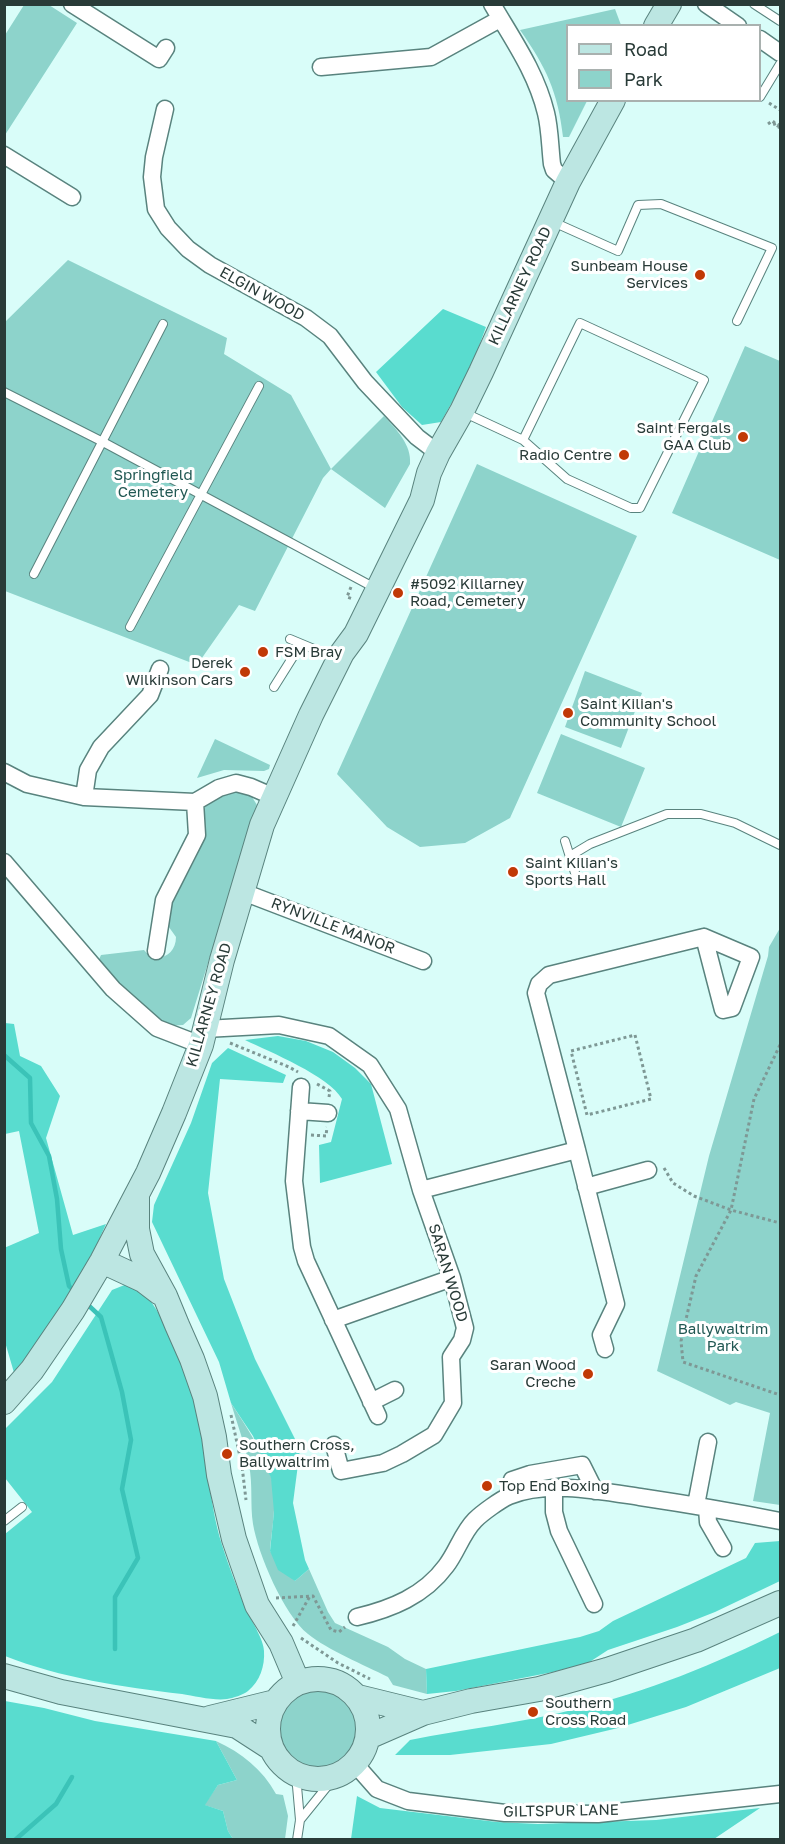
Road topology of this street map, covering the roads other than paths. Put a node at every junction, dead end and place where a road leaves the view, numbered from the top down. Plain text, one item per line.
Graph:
1 (72, 4) edge
2 (669, 4) edge
3 (706, 4) edge
4 (754, 4) edge
5 (496, 12) edge
6 (780, 21) edge
7 (657, 24) edge
8 (735, 24) edge
9 (761, 40) edge
10 (166, 48) dead end
11 (780, 53) edge
12 (780, 64) edge
13 (321, 67) dead end
14 (761, 96) edge
15 (612, 102) edge
16 (165, 109) dead end
17 (4, 155) edge
18 (568, 182) junction
19 (72, 197) dead end
20 (551, 221) junction
21 (737, 321) dead end
22 (163, 324) dead end
23 (259, 386) dead end
24 (4, 392) edge
25 (462, 411) junction
26 (523, 440) junction
27 (103, 442) junction
28 (433, 463) junction
29 (201, 496) junction
30 (34, 574) dead end
31 (373, 587) junction
32 (130, 627) dead end
33 (290, 639) dead end
34 (301, 644) junction
35 (340, 656) junction
36 (160, 669) dead end
37 (274, 687) dead end
38 (4, 772) edge
39 (84, 797) junction
40 (274, 797) junction
41 (195, 802) junction
42 (565, 841) dead end
43 (780, 845) edge
44 (570, 855) junction
45 (4, 862) edge
46 (576, 876) dead end
47 (243, 892) junction
48 (705, 937) dead end
49 (156, 951) dead end
50 (423, 961) dead end
51 (203, 1037) junction
52 (301, 1088) dead end
53 (299, 1111) junction
54 (328, 1113) dead end
55 (577, 1150) junction
56 (654, 1166) road end
57 (586, 1186) junction
58 (421, 1190) junction
59 (136, 1195) junction
60 (97, 1269) junction
61 (452, 1278) junction
62 (165, 1296) junction
63 (333, 1320) junction
64 (605, 1349) dead end
65 (395, 1390) dead end
66 (4, 1402) edge
67 (708, 1442) dead end
68 (334, 1446) dead end
69 (554, 1488) junction
70 (595, 1491) junction
71 (508, 1496) junction
72 (701, 1506) junction
73 (22, 1507) dead end
74 (4, 1521) edge
75 (780, 1521) edge
76 (723, 1548) dead end
77 (780, 1603) edge
78 (594, 1604) dead end
79 (357, 1617) road end
80 (4, 1676) edge
81 (298, 1683) junction
82 (367, 1700) junction
83 (275, 1702) junction
84 (423, 1713) junction
85 (206, 1719) junction
86 (368, 1737) junction
87 (271, 1748) junction
88 (356, 1764) junction
89 (296, 1775) junction
90 (334, 1778) junction
91 (780, 1794) edge
92 (300, 1820) junction
93 (297, 1839) edge

1 - 10 street
2 - 7 main road
3 - 8 street
4 - 6 lane
5 - 13 street
5 - 18 street
9 - 11 street
12 - 14 lane
15 - 18 main road, KILLARNEY ROAD
16 - 28 street, ELGIN WOOD
17 - 19 street
18 - 20 main road, KILLARNEY ROAD
20 - 21 lane
20 - 25 main road, KILLARNEY ROAD
22 - 27 lane
23 - 29 lane
24 - 27 lane
25 - 26 lane
25 - 28 main road, KILLARNEY ROAD
26 - 26 lane
27 - 29 lane
27 - 30 lane
28 - 31 main road, KILLARNEY ROAD
29 - 31 lane
29 - 32 lane
31 - 35 main road, KILLARNEY ROAD
33 - 34 lane
34 - 35 lane
34 - 37 lane
35 - 40 main road, KILLARNEY ROAD
36 - 39 street
38 - 39 street
39 - 41 street
40 - 41 street
40 - 47 main road, KILLARNEY ROAD
41 - 49 street
42 - 44 lane
43 - 44 lane
44 - 46 lane
45 - 51 street
47 - 50 street, RYNVILLE MANOR
47 - 51 main road, KILLARNEY ROAD
48 - 55 street
51 - 58 street, SARAN WOOD
51 - 59 main road, KILLARNEY ROAD
52 - 53 street
53 - 54 street
53 - 63 street
55 - 57 street
55 - 58 street
56 - 57 street
57 - 64 street
58 - 61 street, SARAN WOOD
59 - 60 main road, KILLARNEY ROAD
59 - 62 main road
60 - 62 main road
60 - 66 main road, KILLARNEY ROAD
61 - 63 street
61 - 68 street, SARAN WOOD
62 - 81 main road
63 - 65 street
67 - 72 street
69 - 70 street
69 - 71 street
69 - 78 street
70 - 71 street
70 - 72 street
71 - 79 street
72 - 75 street
72 - 76 street
73 - 74 lane
77 - 84 main road
80 - 85 main road
81 - 82 main road
81 - 83 main road
82 - 84 main road
82 - 86 main road
83 - 85 main road
83 - 87 main road
84 - 86 main road
85 - 87 main road
86 - 88 main road
87 - 89 main road
88 - 90 main road
88 - 91 street, GILTSPUR LANE
89 - 90 main road
89 - 92 lane
90 - 92 lane
92 - 93 lane

